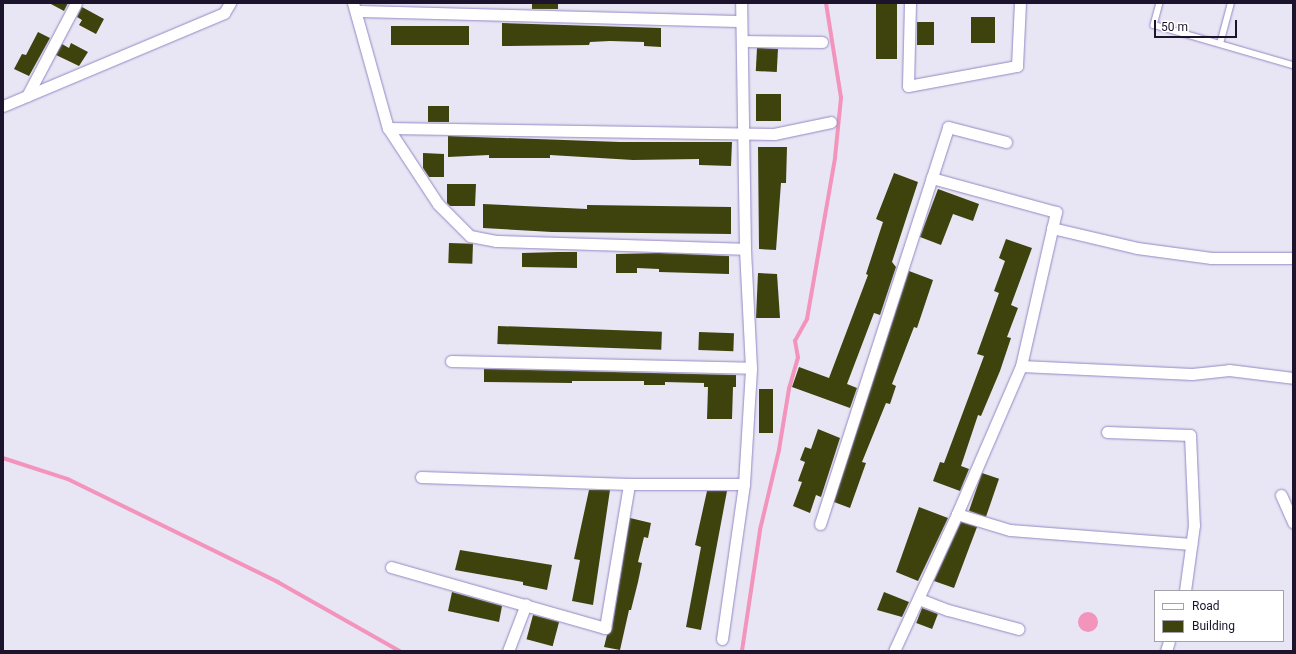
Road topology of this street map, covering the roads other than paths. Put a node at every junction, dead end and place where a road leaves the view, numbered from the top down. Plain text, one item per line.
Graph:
1 (76, 3) edge
2 (230, 3) edge
3 (741, 3) edge
4 (910, 3) edge
5 (1020, 3) edge
6 (1160, 3) edge
7 (1231, 3) edge
8 (355, 7) edge
9 (741, 21) junction
10 (742, 41) junction
11 (822, 42) dead end
12 (1220, 44) junction
13 (1293, 64) edge
14 (28, 96) junction
15 (3, 106) edge
16 (831, 122) dead end
17 (388, 128) junction
18 (745, 133) junction
19 (1006, 142) dead end
20 (932, 178) junction
21 (1052, 228) junction
22 (745, 249) junction
23 (1293, 258) edge
24 (451, 361) dead end
25 (1021, 366) junction
26 (752, 368) junction
27 (1293, 378) edge
28 (1107, 432) dead end
29 (421, 477) dead end
30 (629, 484) junction
31 (744, 484) junction
32 (1281, 495) dead end
33 (957, 514) junction
34 (1293, 522) edge
35 (820, 524) dead end
36 (1191, 544) junction
37 (391, 567) dead end
38 (1185, 590) edge
39 (919, 599) junction
40 (526, 604) junction
41 (1019, 629) dead end
42 (722, 639) dead end
43 (508, 651) edge
44 (894, 651) edge

1 - 14 street
2 - 14 street
3 - 9 street
4 - 5 street
6 - 12 lane
7 - 12 lane
8 - 9 street
8 - 17 street
9 - 10 street
10 - 11 street
10 - 18 street
12 - 13 lane
14 - 15 street
16 - 18 street
17 - 18 street
17 - 22 street
18 - 22 street
19 - 20 street
20 - 21 street
20 - 35 street
21 - 23 street
21 - 25 street
22 - 26 street
24 - 26 street
25 - 27 street
25 - 33 street
26 - 31 street
28 - 36 street
29 - 30 street
30 - 31 street
30 - 40 street
31 - 42 street
32 - 34 street
33 - 36 street
33 - 39 street
36 - 38 street
37 - 40 street
39 - 41 street
39 - 44 street
40 - 43 street

